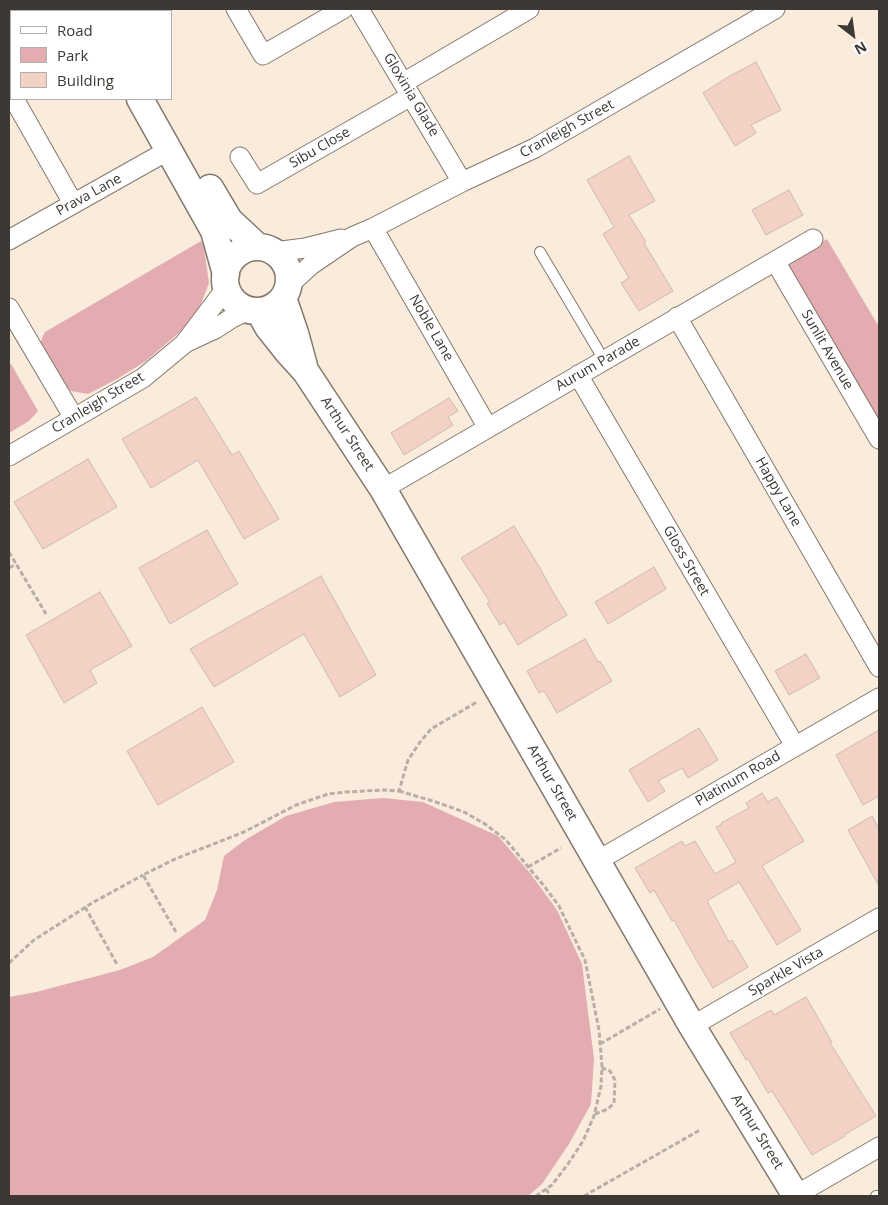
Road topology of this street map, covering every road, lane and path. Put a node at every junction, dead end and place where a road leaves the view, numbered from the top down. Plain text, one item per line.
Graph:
1 (236, 9) edge
2 (343, 9) edge
3 (359, 9) edge
4 (528, 9) edge
5 (775, 9) edge
6 (407, 90) junction
7 (15, 100) edge
8 (141, 100) edge
9 (158, 100) edge
10 (169, 150) junction
11 (240, 157) dead end
12 (462, 182) junction
13 (73, 203) junction
14 (373, 228) junction
15 (352, 237) junction
16 (813, 238) dead end
17 (9, 240) edge
18 (266, 250) junction
19 (540, 252) dead end
20 (775, 261) junction
21 (226, 280) junction
22 (286, 291) junction
23 (9, 308) edge
24 (254, 310) junction
25 (677, 317) junction
26 (184, 344) junction
27 (604, 360) junction
28 (306, 372) junction
29 (578, 375) junction
30 (74, 418) junction
31 (488, 428) junction
32 (879, 439) edge
33 (9, 456) edge
34 (383, 489) junction
35 (9, 552) edge
36 (16, 564) junction
37 (9, 568) edge
38 (46, 614) dead end
39 (879, 667) edge
40 (879, 698) edge
41 (477, 702) dead end
42 (795, 746) junction
43 (399, 791) junction
44 (561, 848) dead end
45 (597, 861) junction
46 (528, 866) junction
47 (143, 875) junction
48 (85, 907) junction
49 (879, 918) edge
50 (176, 932) dead end
51 (9, 964) edge
52 (118, 966) dead end
53 (677, 999) junction
54 (692, 1026) junction
55 (600, 1044) junction
56 (602, 1068) junction
57 (594, 1114) junction
58 (700, 1130) dead end
59 (879, 1147) edge
60 (546, 1189) junction
61 (536, 1196) edge
62 (550, 1196) edge
63 (584, 1196) edge
64 (796, 1196) edge

1 - 2 street
3 - 6 street, Gloxinia Glade
4 - 6 street
5 - 12 street, Cranleigh Street
6 - 11 street, Sibu Close
6 - 12 street, Gloxinia Glade
7 - 13 street
8 - 10 street
9 - 18 street
10 - 13 street, Prava Lane
10 - 21 street
12 - 14 street, Cranleigh Street
13 - 17 street, Prava Lane
14 - 15 street, Cranleigh Street
14 - 31 street, Noble Lane
15 - 18 street, Cranleigh Street
15 - 22 street, Cranleigh Street
16 - 20 street, Aurum Parade
18 - 21 street
18 - 22 street
19 - 27 lane
20 - 25 street, Aurum Parade
20 - 32 street, Sunlit Avenue
21 - 24 street
21 - 26 street, Cranleigh Street
22 - 24 street
22 - 28 street, Arthur Street
23 - 30 street
24 - 26 street, Cranleigh Street
24 - 28 street, Arthur Street
25 - 27 street, Aurum Parade
25 - 39 street, Happy Lane
26 - 30 street, Cranleigh Street
27 - 29 street, Aurum Parade
28 - 34 street, Arthur Street
29 - 31 street, Aurum Parade
29 - 42 street, Gloss Street
30 - 33 street, Cranleigh Street
31 - 34 street, Aurum Parade
34 - 45 street, Arthur Street
35 - 36 path
36 - 37 path
36 - 38 path
40 - 42 street, Platinum Road
41 - 43 path
42 - 45 street, Platinum Road
43 - 46 path
43 - 47 path
44 - 46 path
45 - 53 street, Arthur Street
46 - 55 path
47 - 48 path
47 - 50 path
48 - 51 path
48 - 52 path
49 - 54 street, Sparkle Vista
53 - 54 street, Arthur Street
53 - 55 path
54 - 64 street, Arthur Street
55 - 56 path
56 - 57 path
56 - 57 path
57 - 60 path
58 - 63 path
59 - 64 street
60 - 61 path
60 - 62 path

